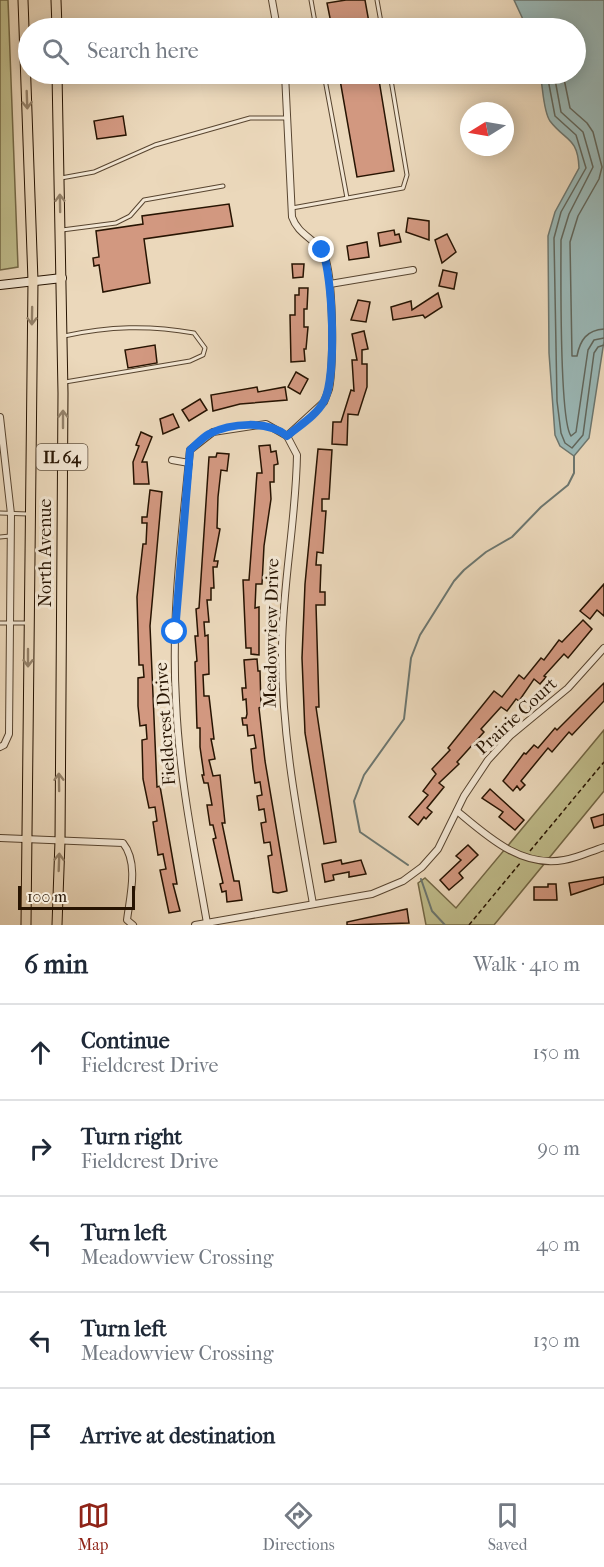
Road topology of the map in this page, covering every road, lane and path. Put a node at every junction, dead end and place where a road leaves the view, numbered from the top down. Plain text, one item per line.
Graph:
1 (23, 0) edge
2 (56, 0) edge
3 (272, 0) edge
4 (311, 0) edge
5 (377, 0) edge
6 (24, 18) edge
7 (57, 18) edge
8 (275, 18) edge
9 (314, 18) edge
10 (380, 18) edge
11 (26, 84) edge
12 (57, 84) edge
13 (286, 84) edge
14 (326, 84) edge
15 (392, 84) edge
16 (288, 118) junction
17 (60, 178) junction
18 (223, 186) dead end
19 (347, 198) junction
20 (292, 208) junction
21 (61, 230) junction
22 (413, 270) dead end
23 (62, 278) junction
24 (33, 281) junction
25 (330, 284) junction
26 (0, 285) edge
27 (63, 337) junction
28 (63, 383) junction
29 (0, 417) edge
30 (287, 436) junction
31 (172, 460) dead end
32 (189, 463) junction
33 (0, 513) edge
34 (11, 514) junction
35 (30, 514) junction
36 (11, 536) junction
37 (0, 537) edge
38 (0, 623) edge
39 (10, 623) junction
40 (29, 623) junction
41 (604, 648) edge
42 (0, 747) edge
43 (604, 762) edge
44 (457, 811) junction
45 (0, 838) edge
46 (27, 839) junction
47 (60, 841) junction
48 (604, 847) edge
49 (526, 856) junction
50 (313, 904) junction
51 (125, 922) edge
52 (207, 923) junction
53 (26, 925) edge
54 (57, 925) edge
55 (133, 925) edge
56 (195, 925) edge
57 (469, 925) edge

1 -> 6 main road, North Avenue / IL 64
2 - 7 main road
3 - 8 street
4 - 9 lane
5 - 10 lane
11 -> 24 main road, North Avenue / IL 64
12 - 17 main road, North Avenue / IL 64
13 - 16 street
14 - 19 lane
15 - 19 lane
16 - 17 lane
16 - 20 street
21 -> 17 main road, North Avenue / IL 64
18 - 21 lane
19 - 20 lane
20 - 25 street
21 - 23 main road, North Avenue / IL 64
22 - 25 street
23 - 24 street
23 - 27 main road, North Avenue / IL 64
24 - 26 street
24 -> 35 main road, North Avenue / IL 64
25 - 30 street
27 - 28 main road, North Avenue / IL 64
27 - 28 lane
47 -> 28 main road, North Avenue / IL 64
29 - 34 street
30 - 32 street, Fieldcrest Drive
30 - 50 street, Meadowview Drive
31 - 32 street
32 - 52 street, Fieldcrest Drive
33 - 34 lane
34 - 35 lane
34 - 36 street
35 - 40 main road, North Avenue / IL 64
36 - 37 lane
36 - 39 street
38 - 39 lane
39 - 40 lane
39 - 42 street
40 -> 46 main road, North Avenue / IL 64
41 - 44 street, Prairie Court
43 - 49 path
44 - 49 street
44 - 50 street, Prairie Court
45 - 46 street
46 - 47 street
46 - 53 main road, North Avenue / IL 64
47 - 51 street
54 -> 47 main road, North Avenue / IL 64
48 - 49 street
49 - 57 path
50 - 52 street, Prairie Court
51 - 55 street
52 - 56 street, Prairie Court

